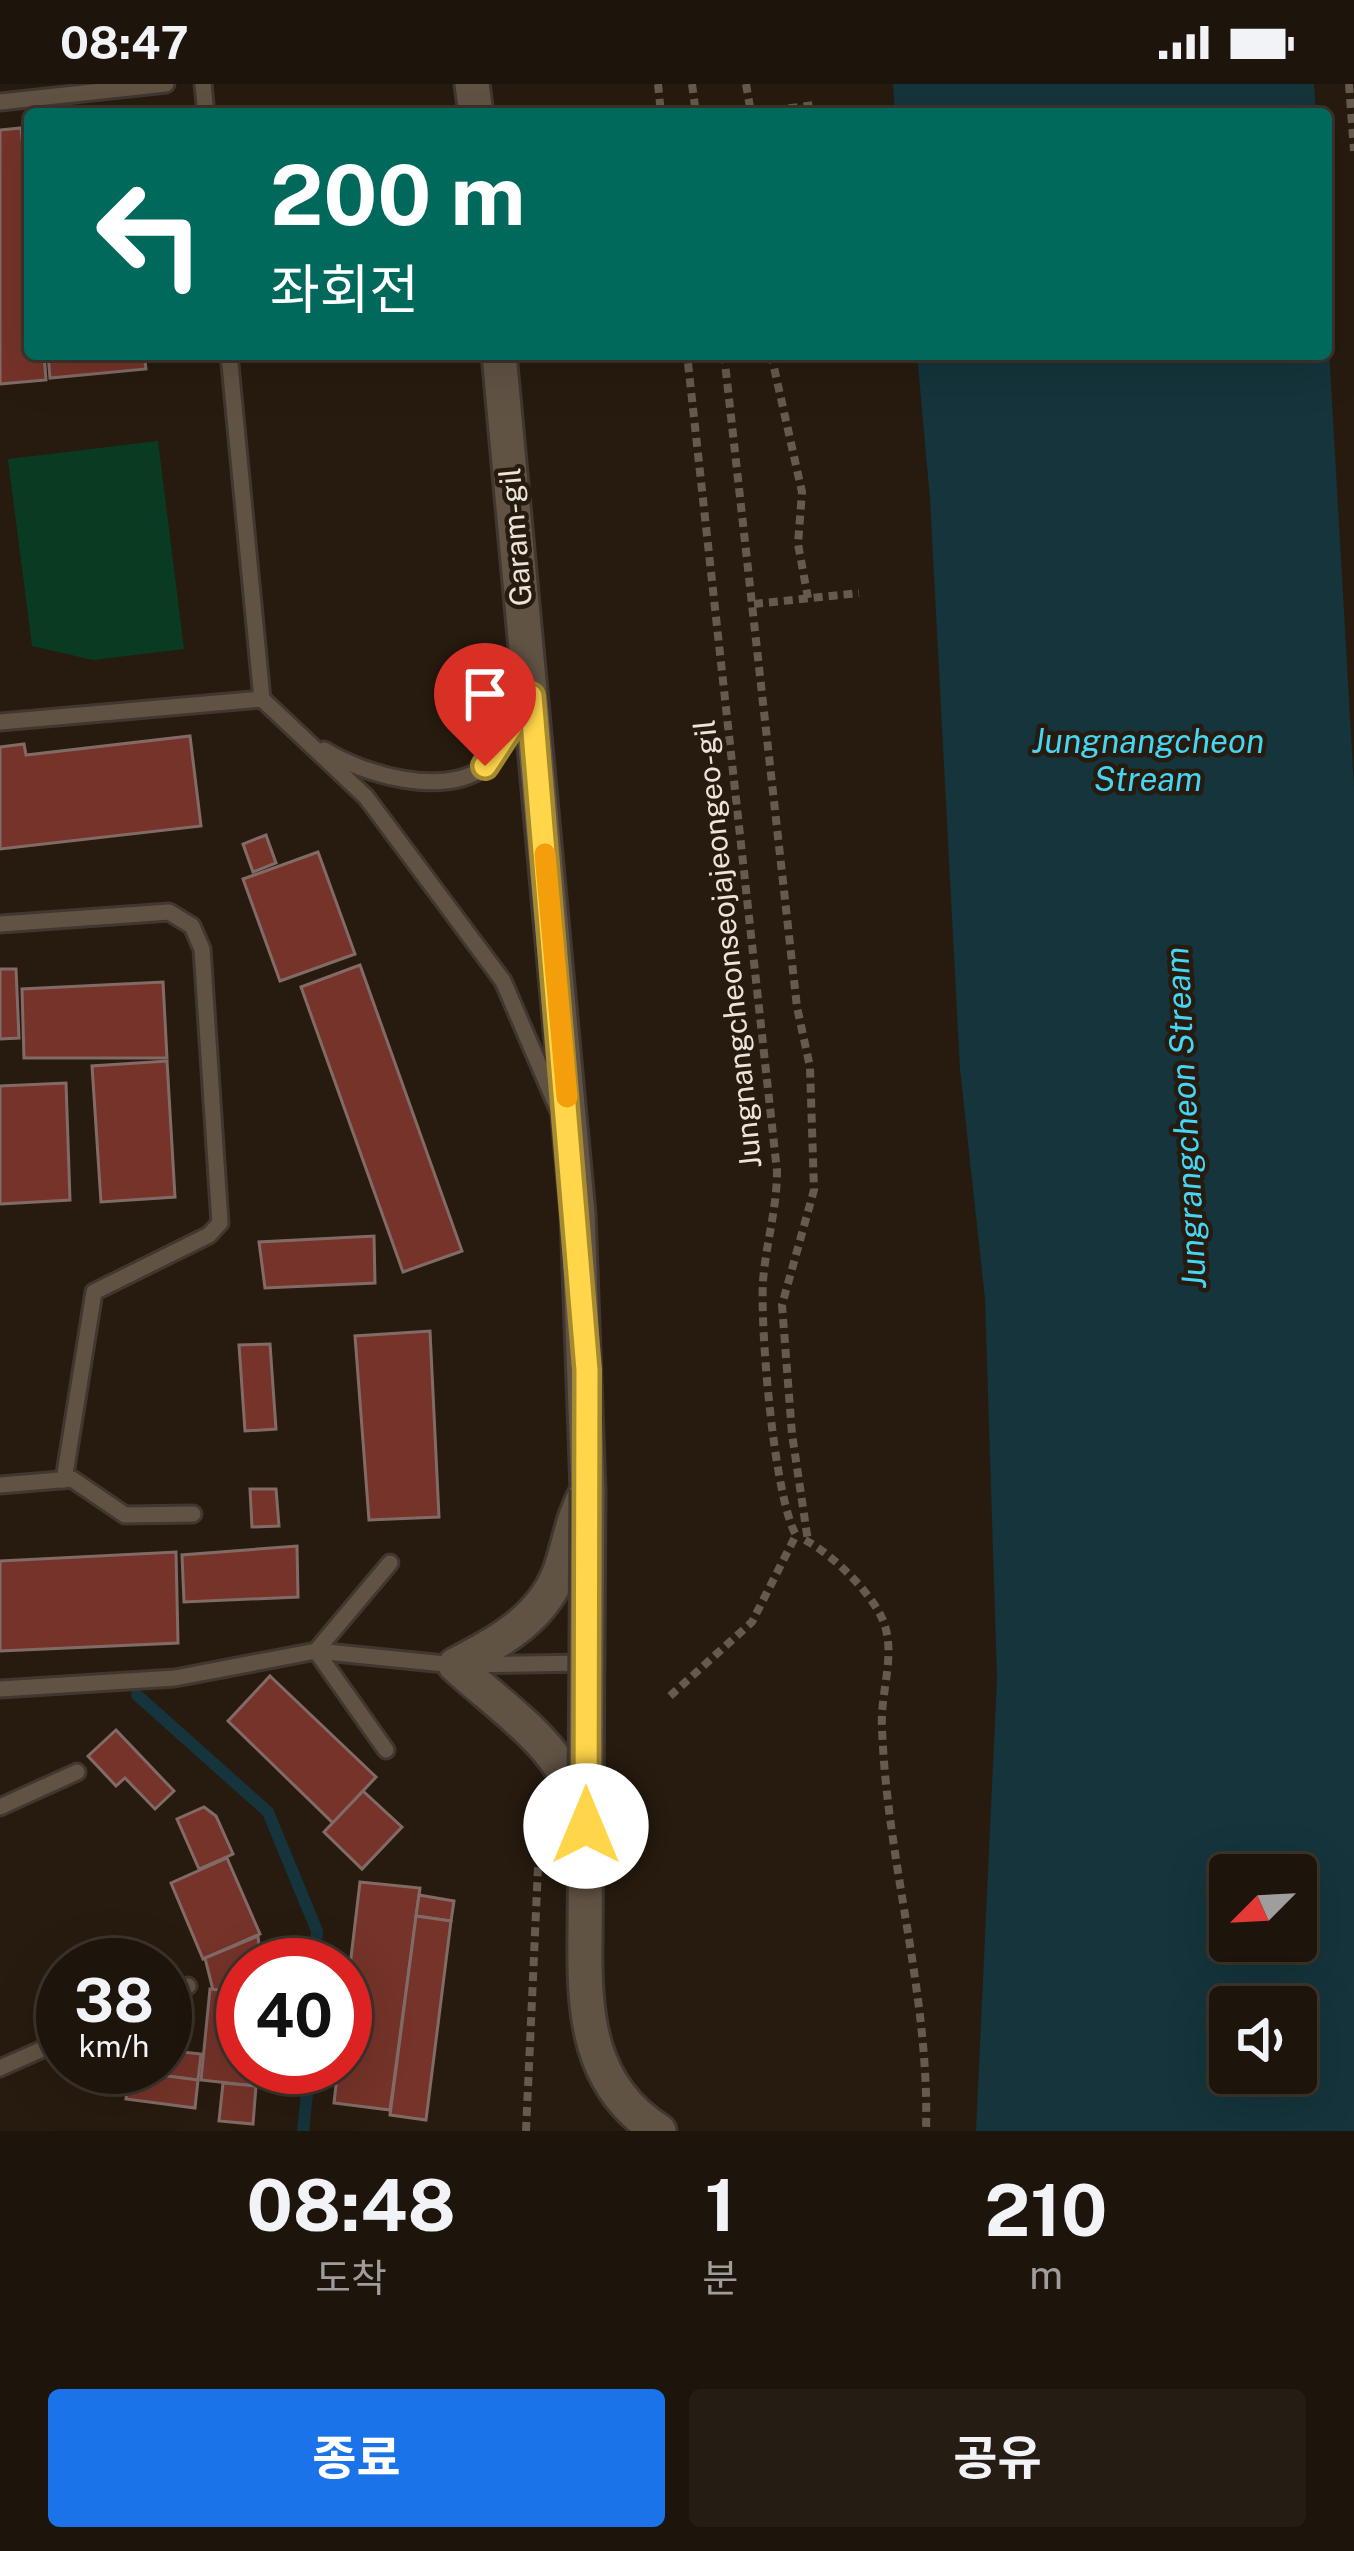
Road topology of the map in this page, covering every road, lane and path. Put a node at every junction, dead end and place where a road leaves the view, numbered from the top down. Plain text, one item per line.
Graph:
1 (166, 84) edge
2 (1349, 84) edge
3 (0, 102) edge
4 (815, 105) dead end
5 (793, 108) edge
6 (1354, 151) edge
7 (230, 360) edge
8 (501, 360) edge
9 (688, 360) edge
10 (725, 360) edge
11 (772, 360) edge
12 (859, 593) dead end
13 (808, 598) junction
14 (754, 604) junction
15 (531, 696) junction
16 (262, 699) junction
17 (0, 722) edge
18 (295, 732) junction
19 (0, 924) edge
20 (571, 1140) junction
21 (64, 1480) junction
22 (0, 1484) edge
23 (588, 1490) junction
24 (194, 1514) dead end
25 (796, 1535) junction
26 (808, 1541) junction
27 (390, 1563) dead end
28 (316, 1652) junction
29 (586, 1663) junction
30 (454, 1665) junction
31 (0, 1689) edge
32 (670, 1696) dead end
33 (386, 1750) dead end
34 (77, 1772) dead end
35 (546, 1790) dead end
36 (0, 1807) edge
37 (586, 1826) junction
38 (36, 2052) edge
39 (0, 2068) edge
40 (526, 2131) edge
41 (659, 2131) edge
42 (926, 2131) edge

1 - 3 lane
2 - 6 path
4 - 5 path
7 - 16 lane
8 - 15 street, Garam-gil
9 - 25 path, Jungnangcheonseojajeongeo-gil
10 - 14 path
11 - 13 path
12 - 13 path
13 - 14 path
14 - 26 path
15 - 18 lane
15 - 20 street, Garam-gil
16 - 17 lane
16 - 18 lane
18 - 20 lane
19 - 21 lane
20 - 23 street, Garam-gil
21 - 22 lane
21 - 24 lane
23 - 29 street, Garam-gil, bridge
23 - 30 street
25 - 26 path
25 - 32 path
26 - 42 path
27 - 28 lane
28 - 30 lane
28 - 31 lane
28 - 33 lane
29 - 30 lane
29 - 37 street, Garam-gil, bridge
30 - 37 street
34 - 36 lane
35 - 40 path
37 - 41 street, Garam-gil, bridge
38 - 39 lane

